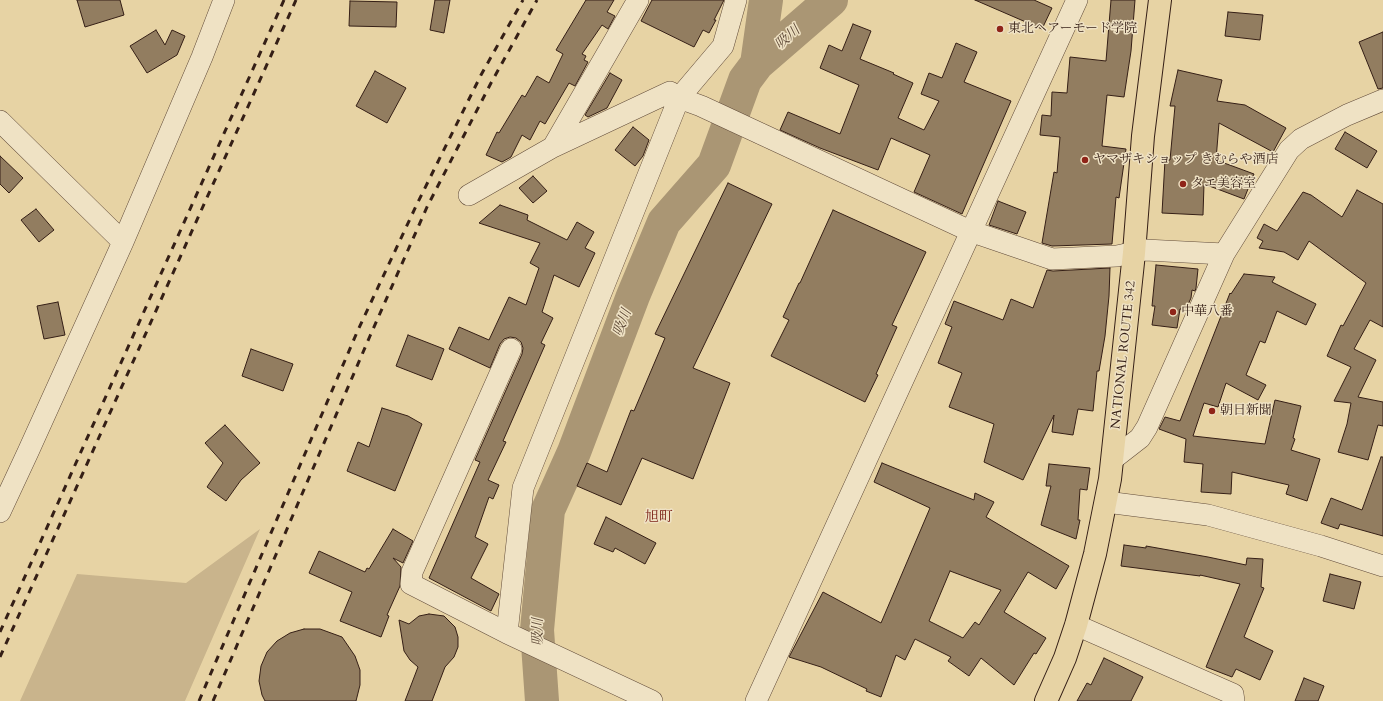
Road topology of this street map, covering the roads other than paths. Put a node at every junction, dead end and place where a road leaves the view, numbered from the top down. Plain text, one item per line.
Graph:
1 (224, 0) edge
2 (638, 0) edge
3 (736, 0) edge
4 (1077, 0) edge
5 (1160, 0) edge
6 (679, 98) junction
7 (1383, 100) edge
8 (0, 121) edge
9 (553, 147) junction
10 (469, 195) dead end
11 (970, 231) junction
12 (123, 242) junction
13 (1134, 252) junction
14 (1224, 254) junction
15 (511, 349) dead end
16 (1113, 459) junction
17 (1106, 502) junction
18 (0, 512) edge
19 (1383, 566) edge
20 (1076, 625) junction
21 (514, 636) junction
22 (652, 701) edge
23 (756, 701) edge
24 (1046, 701) edge
25 (1234, 701) edge

1 - 12 street
2 - 9 street
3 - 6 street
4 - 11 street
5 - 13 highway, NATIONAL ROUTE 342
6 - 9 street
6 - 11 street
6 - 21 street
7 - 14 street
8 - 12 street
9 - 10 street
11 - 13 street
11 - 23 street
12 - 18 street
13 - 14 street
13 - 16 highway, NATIONAL ROUTE 342
14 - 16 street
15 - 21 street
16 - 17 highway, NATIONAL ROUTE 342
17 - 19 street
17 - 20 highway, NATIONAL ROUTE 342
20 - 24 highway, NATIONAL ROUTE 342
20 - 25 street
21 - 22 street

